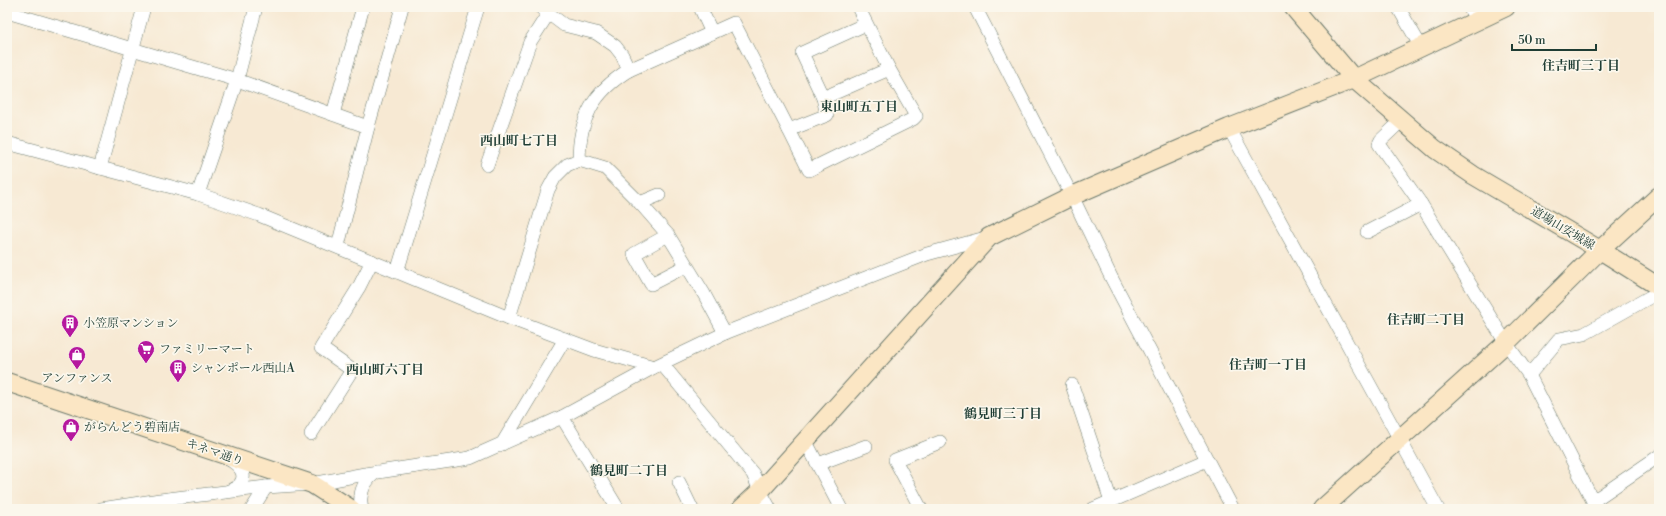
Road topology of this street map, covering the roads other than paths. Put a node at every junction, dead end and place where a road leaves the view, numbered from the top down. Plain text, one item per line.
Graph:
1 (144, 7) edge
2 (256, 7) edge
3 (363, 7) edge
4 (402, 7) edge
5 (478, 7) edge
6 (700, 7) edge
7 (858, 7) edge
8 (975, 7) edge
9 (1293, 7) edge
10 (1398, 7) edge
11 (1506, 7) edge
12 (544, 10) edge
13 (7, 12) edge
14 (1473, 14) edge
15 (866, 24) junction
16 (712, 33) junction
17 (1421, 47) junction
18 (132, 49) junction
19 (889, 69) junction
20 (628, 70) junction
21 (1354, 79) junction
22 (237, 80) junction
23 (823, 98) junction
24 (333, 114) junction
25 (1401, 120) junction
26 (368, 127) junction
27 (1229, 128) junction
28 (788, 130) junction
29 (7, 143) edge
30 (579, 160) junction
31 (487, 165) dead end
32 (100, 168) junction
33 (198, 194) junction
34 (660, 195) dead end
35 (1072, 196) junction
36 (1659, 196) edge
37 (640, 203) junction
38 (1421, 204) junction
39 (1367, 232) dead end
40 (668, 235) junction
41 (989, 237) junction
42 (338, 246) junction
43 (1600, 250) junction
44 (372, 261) junction
45 (686, 266) junction
46 (397, 272) junction
47 (1659, 288) edge
48 (1659, 292) edge
49 (509, 318) junction
50 (725, 333) junction
51 (565, 339) junction
52 (1506, 344) junction
53 (658, 366) junction
54 (1529, 375) junction
55 (7, 382) edge
56 (1072, 385) dead end
57 (562, 417) junction
58 (311, 434) dead end
59 (805, 440) junction
60 (1399, 440) junction
61 (940, 442) dead end
62 (502, 444) junction
63 (866, 446) dead end
64 (220, 454) junction
65 (1659, 456) edge
66 (1207, 460) junction
67 (818, 464) junction
68 (376, 472) junction
69 (679, 482) dead end
70 (312, 484) junction
71 (266, 487) junction
72 (760, 491) junction
73 (226, 493) junction
74 (1111, 501) junction
75 (1594, 503) edge
76 (176, 504) edge
77 (101, 509) edge
78 (252, 509) edge
79 (351, 509) edge
80 (362, 509) edge
81 (618, 509) edge
82 (692, 509) edge
83 (742, 509) edge
84 (770, 509) edge
85 (841, 509) edge
86 (921, 509) edge
87 (1093, 509) edge
88 (1233, 509) edge
89 (1322, 509) edge
90 (1438, 509) edge

1 - 18 street
2 - 22 street
3 - 24 street
4 - 26 street
5 - 46 street
6 - 16 street
7 - 15 street
8 - 35 street
9 - 21 street, 道場山安城線
10 - 17 street
11 - 14 street
12 - 20 street
12 - 31 street
13 - 18 street
14 - 17 street
15 - 19 street
15 - 23 street
16 - 20 street
16 - 28 street
17 - 21 street
18 - 22 street
18 - 32 street
19 - 23 street
19 - 28 street
20 - 30 street
21 - 25 street, 道場山安城線
21 - 27 street
22 - 24 street
22 - 33 street
23 - 28 street
24 - 26 street
25 - 38 street
25 - 43 street, 道場山安城線
26 - 42 street
27 - 35 street
27 - 60 street
29 - 32 street
30 - 37 street
30 - 49 street
32 - 33 street
33 - 42 street
34 - 37 street
35 - 41 street
35 - 66 street
36 - 43 street
37 - 40 street
38 - 39 street
38 - 52 street
40 - 45 street
40 - 45 street
41 - 50 street
41 - 59 street
42 - 44 street
43 - 47 street
43 - 52 street, 道場山安城線
44 - 46 street
44 - 58 street
45 - 50 street
46 - 49 street
48 - 54 street
49 - 51 street
50 - 53 street
51 - 53 street
51 - 62 street
52 - 54 street
52 - 60 street, 道場山安城線
53 - 57 street
53 - 72 street
54 - 75 street
55 - 64 street, キネマ通り
56 - 74 street
57 - 62 street
57 - 81 street
59 - 67 street
59 - 72 street
60 - 89 street, 道場山安城線
60 - 90 street
61 - 86 street
62 - 68 street
63 - 67 street
64 - 70 street, キネマ通り
64 - 73 street
65 - 75 street
66 - 74 street
66 - 88 street
67 - 85 street
68 - 70 street
68 - 80 street
69 - 82 street
70 - 71 street
70 - 79 street, キネマ通り
71 - 73 street
71 - 78 street
72 - 83 street
72 - 84 street
73 - 76 street
74 - 87 street
76 - 77 street

